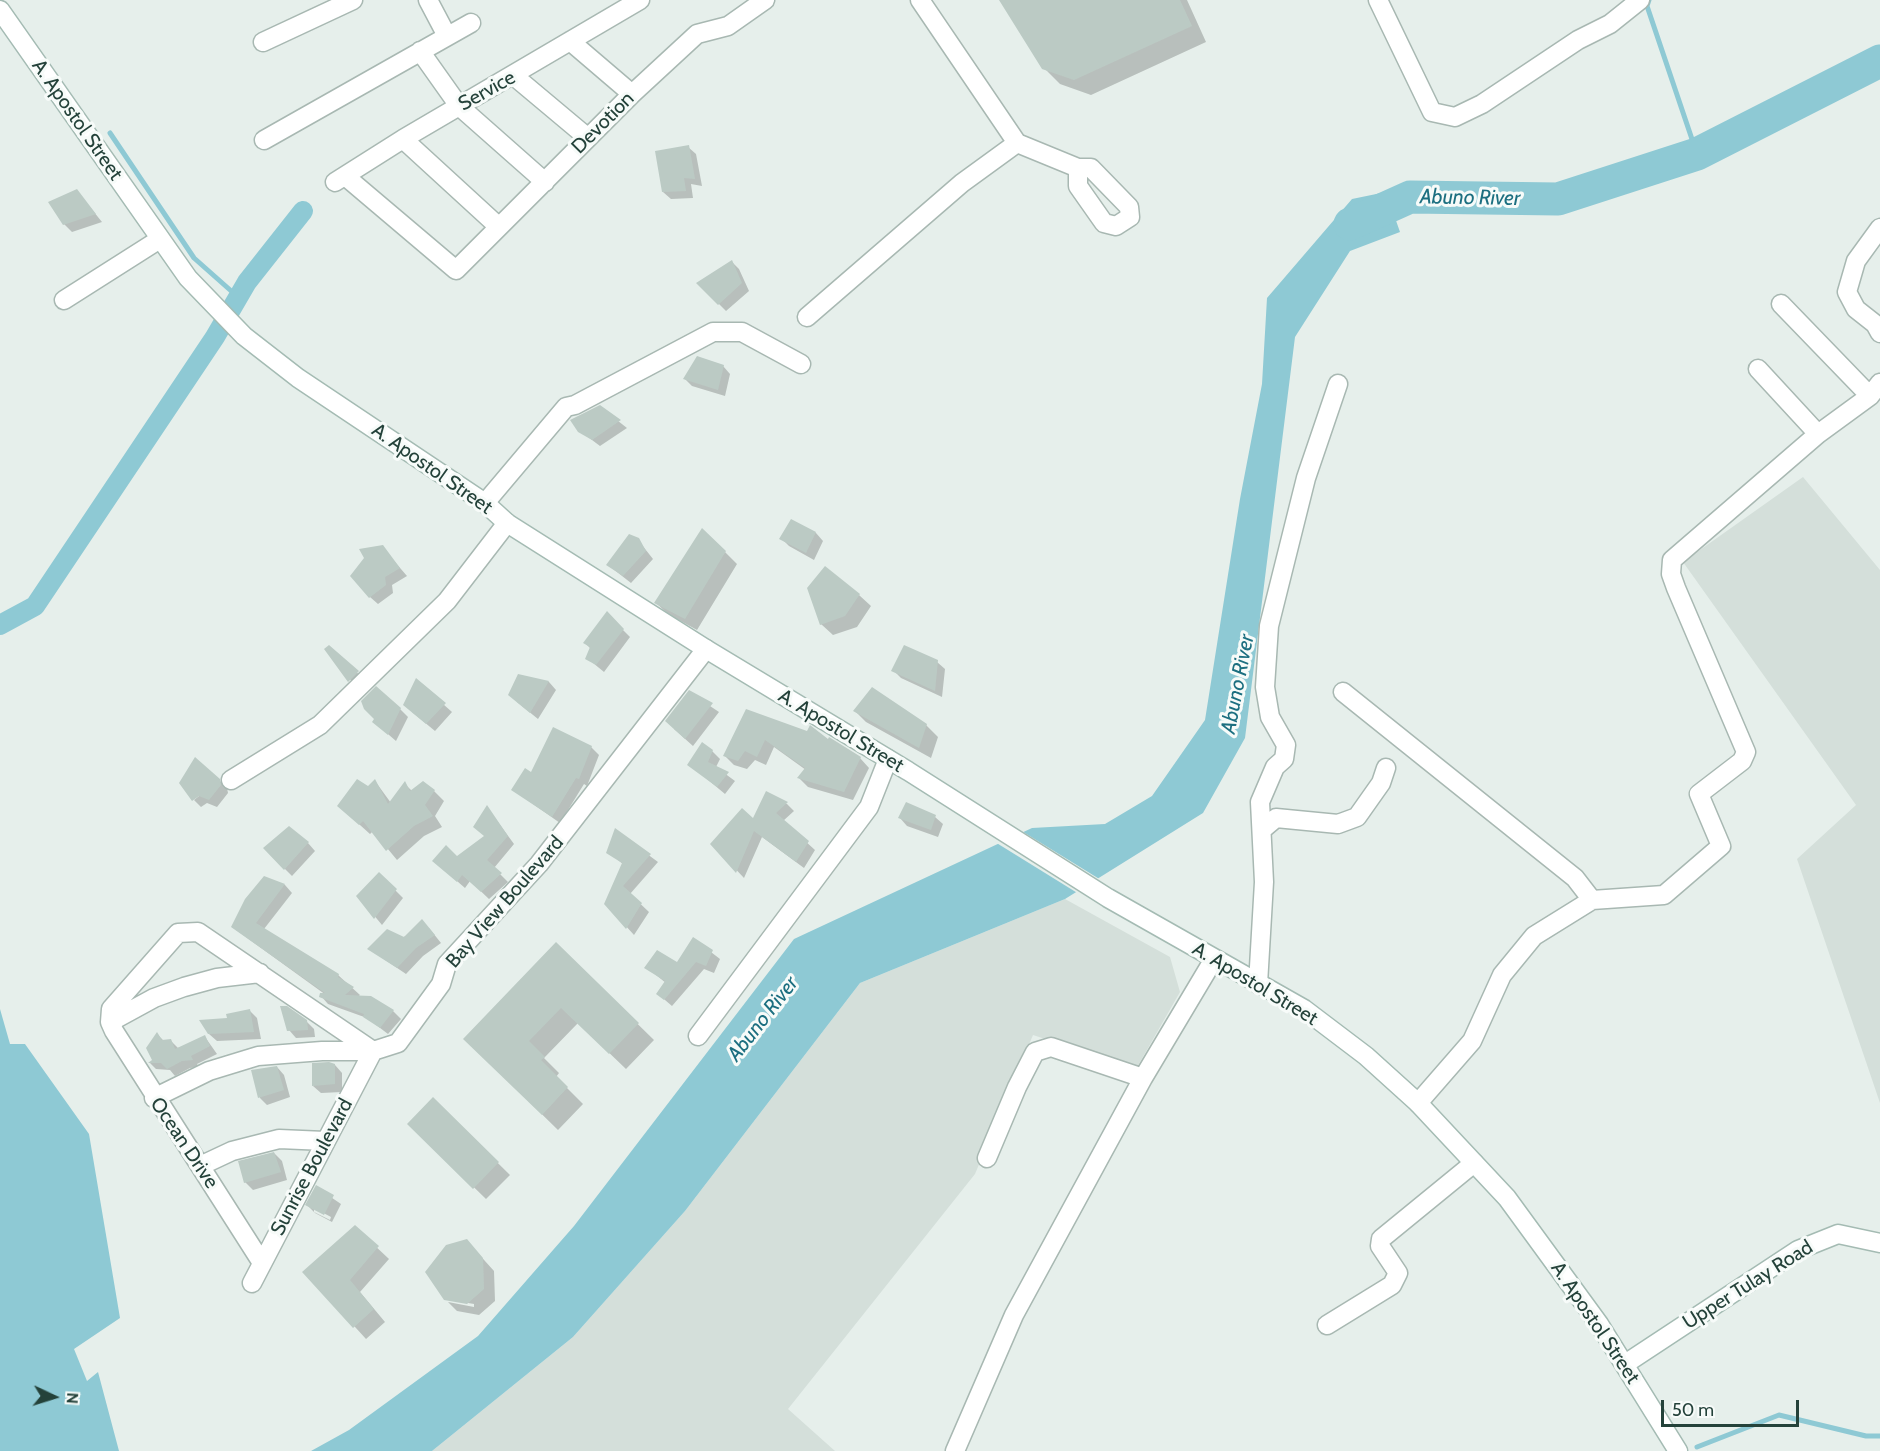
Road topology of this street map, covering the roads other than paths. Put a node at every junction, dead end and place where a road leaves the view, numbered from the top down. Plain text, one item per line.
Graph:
1 (353, 0) edge
2 (428, 0) edge
3 (640, 0) edge
4 (765, 0) edge
5 (920, 0) edge
6 (1378, 0) edge
7 (1640, 0) edge
8 (0, 10) edge
9 (471, 23) dead end
10 (447, 36) junction
11 (570, 41) junction
12 (263, 42) dead end
13 (420, 51) junction
14 (514, 76) junction
15 (632, 94) junction
16 (459, 106) junction
17 (588, 138) junction
18 (403, 139) junction
19 (264, 140) dead end
20 (1017, 143) junction
21 (1078, 168) dead end
22 (545, 182) junction
23 (499, 227) junction
24 (1880, 228) edge
25 (160, 239) junction
26 (456, 270) joint
27 (64, 300) dead end
28 (1781, 304) dead end
29 (807, 317) dead end
30 (1880, 333) edge
31 (801, 364) dead end
32 (1758, 369) dead end
33 (1338, 384) dead end
34 (1875, 389) edge
35 (1818, 434) junction
36 (485, 503) junction
37 (507, 523) junction
38 (706, 650) junction
39 (1343, 692) dead end
40 (888, 759) junction
41 (1386, 768) dead end
42 (231, 780) dead end
43 (1263, 829) junction
44 (1592, 900) junction
45 (1214, 959) junction
46 (260, 973) junction
47 (1258, 984) junction
48 (321, 1015) junction
49 (110, 1022) junction
50 (698, 1036) dead end
51 (322, 1051) junction
52 (373, 1052) junction
53 (1143, 1078) junction
54 (154, 1098) junction
55 (1418, 1103) junction
56 (325, 1141) junction
57 (987, 1158) dead end
58 (1474, 1163) junction
59 (200, 1166) junction
60 (1880, 1243) edge
61 (262, 1263) junction
62 (252, 1283) dead end
63 (1327, 1325) dead end
64 (1625, 1365) junction
65 (1673, 1449) edge
66 (955, 1451) edge

1 - 12 street
2 - 10 street
3 - 11 street, Service
4 - 15 street, Devotion
5 - 20 street
6 - 7 street
8 - 25 street, A. Apostol Street
9 - 10 street
10 - 13 street
11 - 14 street, Service
11 - 15 street
13 - 16 street
13 - 19 street
14 - 16 street, Service
14 - 17 street
15 - 17 street, Devotion
16 - 18 street, Service
16 - 22 street
17 - 22 street, Devotion
18 - 23 street
18 - 26 street, Service
20 - 21 street
20 - 29 street
22 - 23 street, Devotion
23 - 26 street, Devotion
24 - 30 street
25 - 27 street
25 - 36 street, A. Apostol Street
28 - 34 street
31 - 36 street
32 - 35 street
33 - 43 street
34 - 35 street
35 - 44 street
36 - 37 street, A. Apostol Street
37 - 38 street, A. Apostol Street
37 - 42 street
38 - 40 street, A. Apostol Street
38 - 52 street, Bay View Boulevard
39 - 44 street
40 - 45 street, A. Apostol Street
40 - 50 street
41 - 43 street
43 - 47 street
44 - 55 street
45 - 47 street, A. Apostol Street
45 - 53 street
46 - 48 street
46 - 49 street
46 - 49 street
47 - 55 street, A. Apostol Street
48 - 51 street
48 - 52 street
49 - 54 street, Ocean Drive
51 - 52 street, Bay View Boulevard
51 - 54 street, Bay View Boulevard
52 - 56 street, Sunrise Boulevard
53 - 57 street
53 - 66 street
54 - 59 street, Ocean Drive
55 - 58 street, A. Apostol Street
56 - 59 street
56 - 61 street, Sunrise Boulevard
58 - 63 street
58 - 64 street, A. Apostol Street
59 - 61 street, Ocean Drive
60 - 64 street, Upper Tulay Road
61 - 62 street, Sunrise Boulevard
64 - 65 street, A. Apostol Street

